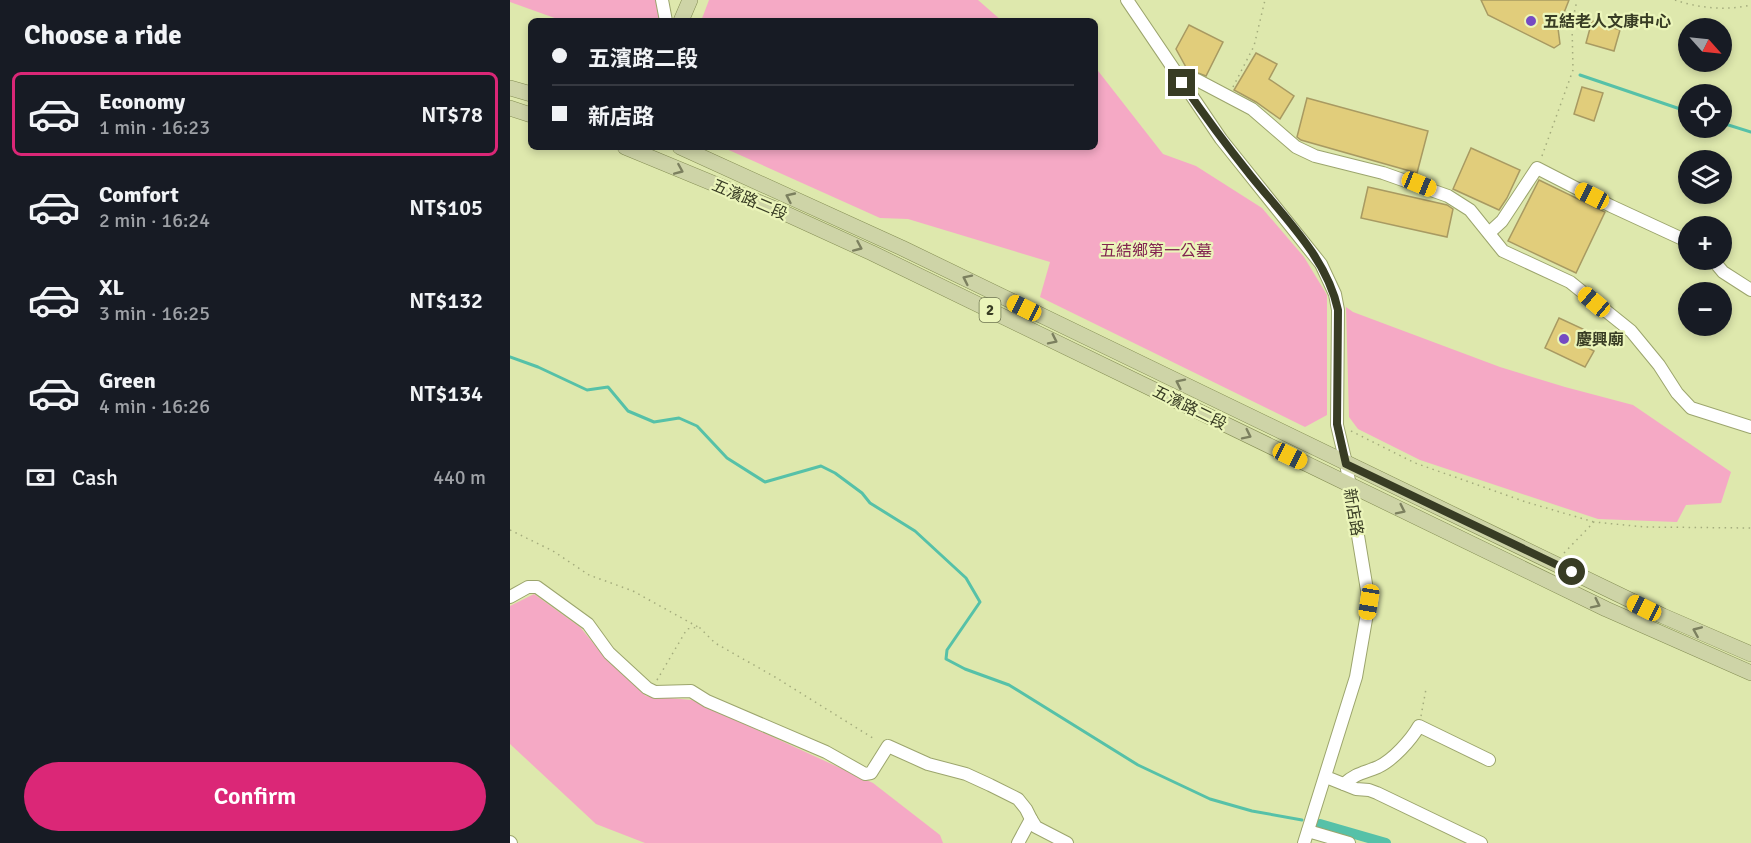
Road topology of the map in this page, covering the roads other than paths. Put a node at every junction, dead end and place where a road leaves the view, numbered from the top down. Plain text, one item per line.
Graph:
1 (662, 0) edge
2 (690, 0) edge
3 (1127, 0) edge
4 (665, 18) edge
5 (682, 18) edge
6 (1182, 83) junction
7 (510, 88) edge
8 (528, 93) edge
9 (510, 108) edge
10 (528, 115) edge
11 (632, 150) edge
12 (687, 150) edge
13 (1489, 233) junction
14 (1678, 237) edge
15 (1721, 270) edge
16 (1751, 290) edge
17 (1751, 427) edge
18 (1346, 464) junction
19 (1349, 484) junction
20 (510, 597) edge
21 (1751, 654) edge
22 (1751, 673) edge
23 (1489, 760) dead end
24 (1326, 777) junction
25 (1344, 784) junction
26 (1031, 819) junction
27 (1306, 837) edge
28 (1018, 843) edge
29 (1067, 843) edge
30 (1349, 843) edge
31 (1481, 843) edge

1 - 4 street
2 - 5 main road
3 - 6 street, 新店路
6 - 13 street
6 - 18 street, 新店路
7 - 8 main road
9 - 10 main road
11 -> 19 main road, 五濱路二段 / 2
18 -> 12 main road, 五濱路二段 / 2
13 - 14 street
13 - 17 street
15 - 16 street
18 - 19 street, 新店路
21 -> 18 main road, 五濱路二段 / 2
19 -> 22 main road, 五濱路二段 / 2
19 - 24 street, 新店路
20 - 26 street
23 - 25 street
24 - 25 street
24 - 27 street, 新店路
25 - 31 street
26 - 28 street
26 - 29 street
27 - 30 street

